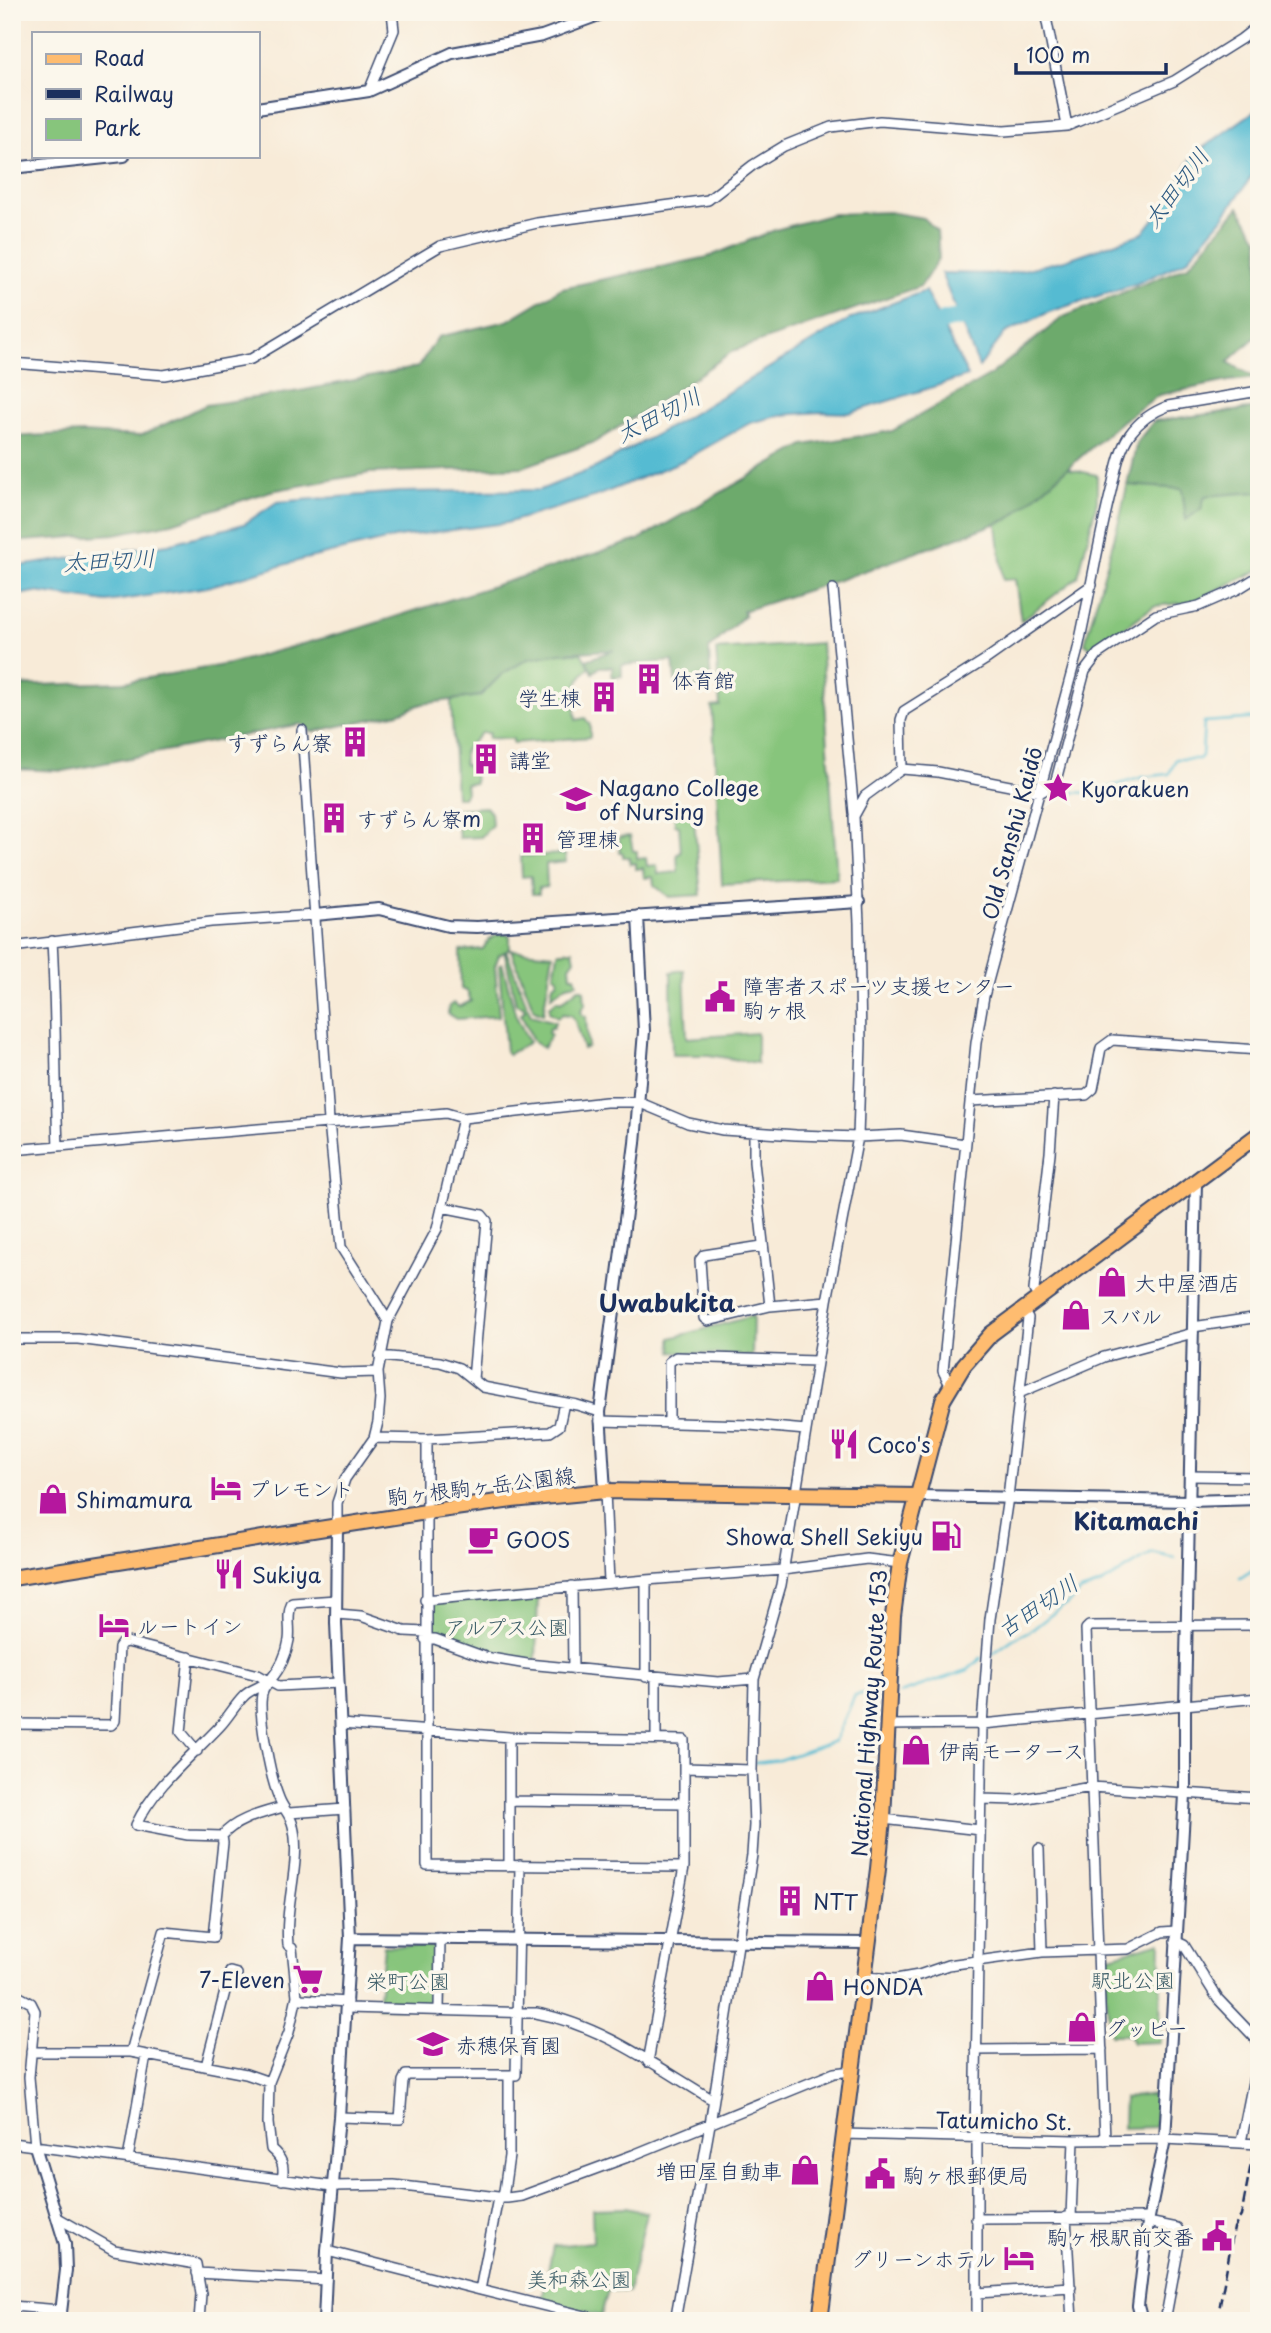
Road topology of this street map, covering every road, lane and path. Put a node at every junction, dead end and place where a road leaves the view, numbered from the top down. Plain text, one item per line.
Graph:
1 (393, 12) edge
2 (607, 12) edge
3 (1045, 12) edge
4 (1259, 25) edge
5 (369, 91) junction
6 (259, 108) edge
7 (1067, 126) junction
8 (105, 158) edge
9 (12, 168) edge
10 (12, 363) edge
11 (1259, 391) edge
12 (1259, 576) edge
13 (1092, 585) junction
14 (833, 589) dead end
15 (302, 730) dead end
16 (902, 769) junction
17 (1041, 792) junction
18 (854, 816) junction
19 (859, 902) junction
20 (315, 915) junction
21 (638, 916) junction
22 (52, 941) junction
23 (12, 947) edge
24 (1259, 1050) edge
25 (1054, 1096) junction
26 (970, 1101) junction
27 (638, 1102) junction
28 (463, 1118) junction
29 (329, 1121) junction
30 (754, 1133) junction
31 (1259, 1134) edge
32 (858, 1137) junction
33 (965, 1144) junction
34 (58, 1146) junction
35 (12, 1150) edge
36 (1196, 1181) junction
37 (442, 1206) junction
38 (762, 1246) junction
39 (1039, 1298) junction
40 (827, 1301) junction
41 (770, 1306) junction
42 (1023, 1310) junction
43 (1259, 1317) edge
44 (388, 1321) junction
45 (1193, 1330) junction
46 (12, 1339) edge
47 (380, 1356) junction
48 (817, 1361) junction
49 (378, 1372) junction
50 (473, 1379) junction
51 (950, 1385) junction
52 (1019, 1393) junction
53 (564, 1402) junction
54 (600, 1416) junction
55 (669, 1422) junction
56 (806, 1430) junction
57 (374, 1438) junction
58 (427, 1439) junction
59 (1190, 1476) junction
60 (1259, 1477) edge
61 (605, 1491) junction
62 (796, 1492) junction
63 (918, 1496) junction
64 (1008, 1497) junction
65 (1259, 1499) edge
66 (1189, 1501) junction
67 (426, 1512) junction
68 (337, 1526) junction
69 (900, 1563) junction
70 (783, 1570) junction
71 (12, 1578) edge
72 (646, 1580) junction
73 (609, 1583) junction
74 (572, 1586) junction
75 (336, 1600) junction
76 (425, 1600) junction
77 (338, 1614) junction
78 (1187, 1625) junction
79 (1259, 1625) edge
80 (425, 1636) junction
81 (189, 1657) junction
82 (573, 1669) junction
83 (651, 1678) junction
84 (754, 1679) junction
85 (269, 1682) junction
86 (339, 1683) junction
87 (1259, 1698) edge
88 (1185, 1706) junction
89 (1089, 1714) junction
90 (12, 1724) edge
91 (341, 1724) junction
92 (982, 1724) junction
93 (888, 1725) junction
94 (425, 1730) junction
95 (509, 1737) junction
96 (656, 1739) junction
97 (197, 1751) junction
98 (684, 1768) junction
99 (752, 1770) junction
100 (1091, 1787) junction
101 (1185, 1795) junction
102 (1259, 1798) edge
103 (981, 1799) junction
104 (509, 1801) junction
105 (685, 1802) junction
106 (345, 1809) junction
107 (286, 1810) junction
108 (883, 1819) junction
109 (980, 1830) junction
110 (222, 1836) junction
111 (1040, 1849) dead end
112 (509, 1865) junction
113 (520, 1865) junction
114 (684, 1867) junction
115 (1175, 1936) junction
116 (350, 1938) junction
117 (440, 1938) junction
118 (519, 1939) junction
119 (671, 1942) junction
120 (740, 1943) junction
121 (868, 1943) junction
122 (1099, 1951) junction
123 (1042, 1952) junction
124 (977, 1960) junction
125 (237, 1974) dead end
126 (864, 1977) junction
127 (12, 1993) edge
128 (297, 1996) junction
129 (347, 2005) junction
130 (439, 2011) junction
131 (517, 2013) junction
132 (1259, 2042) edge
133 (1102, 2049) junction
134 (976, 2050) junction
135 (31, 2052) junction
136 (131, 2052) junction
137 (146, 2055) junction
138 (1258, 2057) edge
139 (648, 2062) junction
140 (206, 2066) junction
141 (852, 2071) junction
142 (509, 2076) junction
143 (269, 2082) junction
144 (713, 2100) junction
145 (339, 2117) junction
146 (710, 2124) junction
147 (843, 2134) junction
148 (976, 2137) junction
149 (1165, 2139) junction
150 (1074, 2140) junction
151 (1105, 2140) junction
152 (1241, 2141) junction
153 (12, 2143) edge
154 (1259, 2144) edge
155 (35, 2146) junction
156 (128, 2159) junction
157 (282, 2180) junction
158 (332, 2186) junction
159 (501, 2198) junction
160 (1068, 2217) junction
161 (58, 2218) junction
162 (976, 2219) junction
163 (1148, 2220) junction
164 (327, 2251) junction
165 (197, 2273) junction
166 (326, 2280) junction
167 (1071, 2287) junction
168 (480, 2290) junction
169 (977, 2292) junction
170 (12, 2306) edge
171 (60, 2315) edge
172 (575, 2317) edge
173 (199, 2321) edge
174 (324, 2321) edge
175 (606, 2321) edge
176 (675, 2321) edge
177 (820, 2321) edge
178 (977, 2321) edge
179 (1072, 2321) edge
180 (1142, 2321) edge
181 (1165, 2321) edge

1 - 5 street
2 - 5 street
3 - 7 street
4 - 7 street
5 - 6 street
7 - 10 street
8 - 9 street
11 - 13 street, Old Sanshū Kaidō
12 - 17 street
13 - 16 street
13 - 17 street, Old Sanshū Kaidō
14 - 18 street
15 - 20 street
16 - 17 street
16 - 18 street
17 - 26 street, Old Sanshū Kaidō
18 - 19 street
19 - 21 street
19 - 32 street
20 - 21 street
20 - 22 street
20 - 29 street
21 - 27 street
22 - 23 street
22 - 34 street
24 - 25 street
25 - 26 street
25 - 39 street
26 - 33 street, Old Sanshū Kaidō
27 - 28 street
27 - 30 street
27 - 54 street
28 - 29 street
28 - 37 street
29 - 34 street
29 - 44 street
30 - 32 street
30 - 38 street
31 - 36 main road, National Highway Route 153
32 - 33 street
32 - 40 street
33 - 51 street, Old Sanshū Kaidō
34 - 35 street
36 - 39 main road, National Highway Route 153
36 - 45 street
37 - 44 street
37 - 50 street
38 - 41 street
38 - 41 street
39 - 42 main road, National Highway Route 153
40 - 41 street
40 - 48 street
42 - 51 main road, National Highway Route 153
42 - 52 street
43 - 45 street
44 - 47 street
45 - 52 street
45 - 59 street
46 - 49 street
47 - 49 street
47 - 50 street
48 - 55 street
48 - 56 street
49 - 57 street
50 - 53 street
51 - 63 main road, National Highway Route 153
52 - 64 street
53 - 54 street
53 - 58 street
54 - 55 street
54 - 61 street
55 - 56 street
56 - 62 street
57 - 58 street
57 - 68 street
58 - 67 street
59 - 60 street
59 - 66 street
61 - 62 main road, 駒ヶ根駒ヶ岳公園線
61 - 67 main road, 駒ヶ根駒ヶ岳公園線
61 - 73 street
62 - 63 main road, 駒ヶ根駒ヶ岳公園線
62 - 70 street
63 - 64 street
63 - 69 main road, National Highway Route 153
64 - 66 street
64 - 92 street
65 - 66 street
66 - 78 street
67 - 68 main road, 駒ヶ根駒ヶ岳公園線
67 - 76 street
68 - 71 main road, 駒ヶ根駒ヶ岳公園線
68 - 75 street
69 - 70 street
69 - 93 main road, National Highway Route 153
70 - 72 street
70 - 84 street
72 - 73 street
72 - 83 street
73 - 74 street
74 - 76 street
74 - 82 street
75 - 77 street
75 - 85 street
76 - 80 street
77 - 80 street
77 - 86 street
78 - 79 street
78 - 88 street
78 - 89 street
80 - 82 street
80 - 94 street
81 - 85 street
81 - 90 street
81 - 97 street
82 - 83 street
83 - 84 street
83 - 96 street
84 - 99 street
85 - 86 street
85 - 97 street
85 - 107 street
86 - 91 street
87 - 88 street
88 - 89 street
88 - 101 street
89 - 92 street
89 - 100 street
91 - 94 street
91 - 106 street
92 - 93 street
92 - 103 street
93 - 108 main road, National Highway Route 153
94 - 95 street
94 - 112 street
95 - 96 street
95 - 104 street
96 - 98 street
97 - 110 street
98 - 99 street
98 - 105 street
99 - 120 street
100 - 101 street
100 - 103 street
100 - 122 street
101 - 102 street
101 - 115 street
103 - 109 street
104 - 105 street
104 - 112 street
105 - 114 street
106 - 107 street
106 - 116 street
107 - 110 street
107 - 128 street
108 - 109 street
108 - 121 main road, National Highway Route 153
109 - 124 street
110 - 136 street
111 - 123 street
112 - 113 street
113 - 114 street
113 - 118 street
114 - 119 street
115 - 122 street
115 - 132 street
115 - 149 street
116 - 117 street
116 - 129 street
117 - 118 street
117 - 130 street
118 - 119 street
118 - 131 street
119 - 120 street
119 - 139 street
120 - 121 street
120 - 144 street
121 - 126 main road, National Highway Route 153
122 - 123 street
122 - 133 street
123 - 124 street
124 - 126 street
124 - 134 street
125 - 140 street
126 - 141 main road, National Highway Route 153
127 - 135 street
128 - 129 street
128 - 143 street
129 - 130 street
129 - 145 street
130 - 131 street
131 - 139 street
131 - 142 street
133 - 134 street
133 - 151 street
134 - 148 street
135 - 136 street
135 - 155 street
136 - 137 street
137 - 140 street
137 - 156 street
138 - 152 street
139 - 144 street
140 - 143 street
141 - 146 street
141 - 147 main road, National Highway Route 153
142 - 145 street
142 - 159 street
143 - 157 street
144 - 146 street
145 - 158 street
146 - 159 street
146 - 176 street
147 - 148 street, Tatumicho St.
147 - 177 main road, National Highway Route 153
148 - 150 street, Tatumicho St.
148 - 162 street
149 - 151 street, Tatumicho St.
149 - 152 street, Tatumicho St.
149 - 163 street
150 - 151 street, Tatumicho St.
150 - 160 street
152 - 154 street, Tatumicho St.
153 - 155 street
155 - 156 street
155 - 161 street
156 - 157 street
157 - 158 street
158 - 159 street
158 - 164 street
159 - 168 street
160 - 162 street
160 - 163 street
160 - 167 street
161 - 165 street
161 - 171 street
162 - 169 street
163 - 180 street
163 - 181 street
164 - 166 street
164 - 168 street
165 - 166 street
165 - 173 street
166 - 174 street
167 - 169 street
167 - 179 street
168 - 172 street
169 - 178 street
170 - 171 street
172 - 175 street

